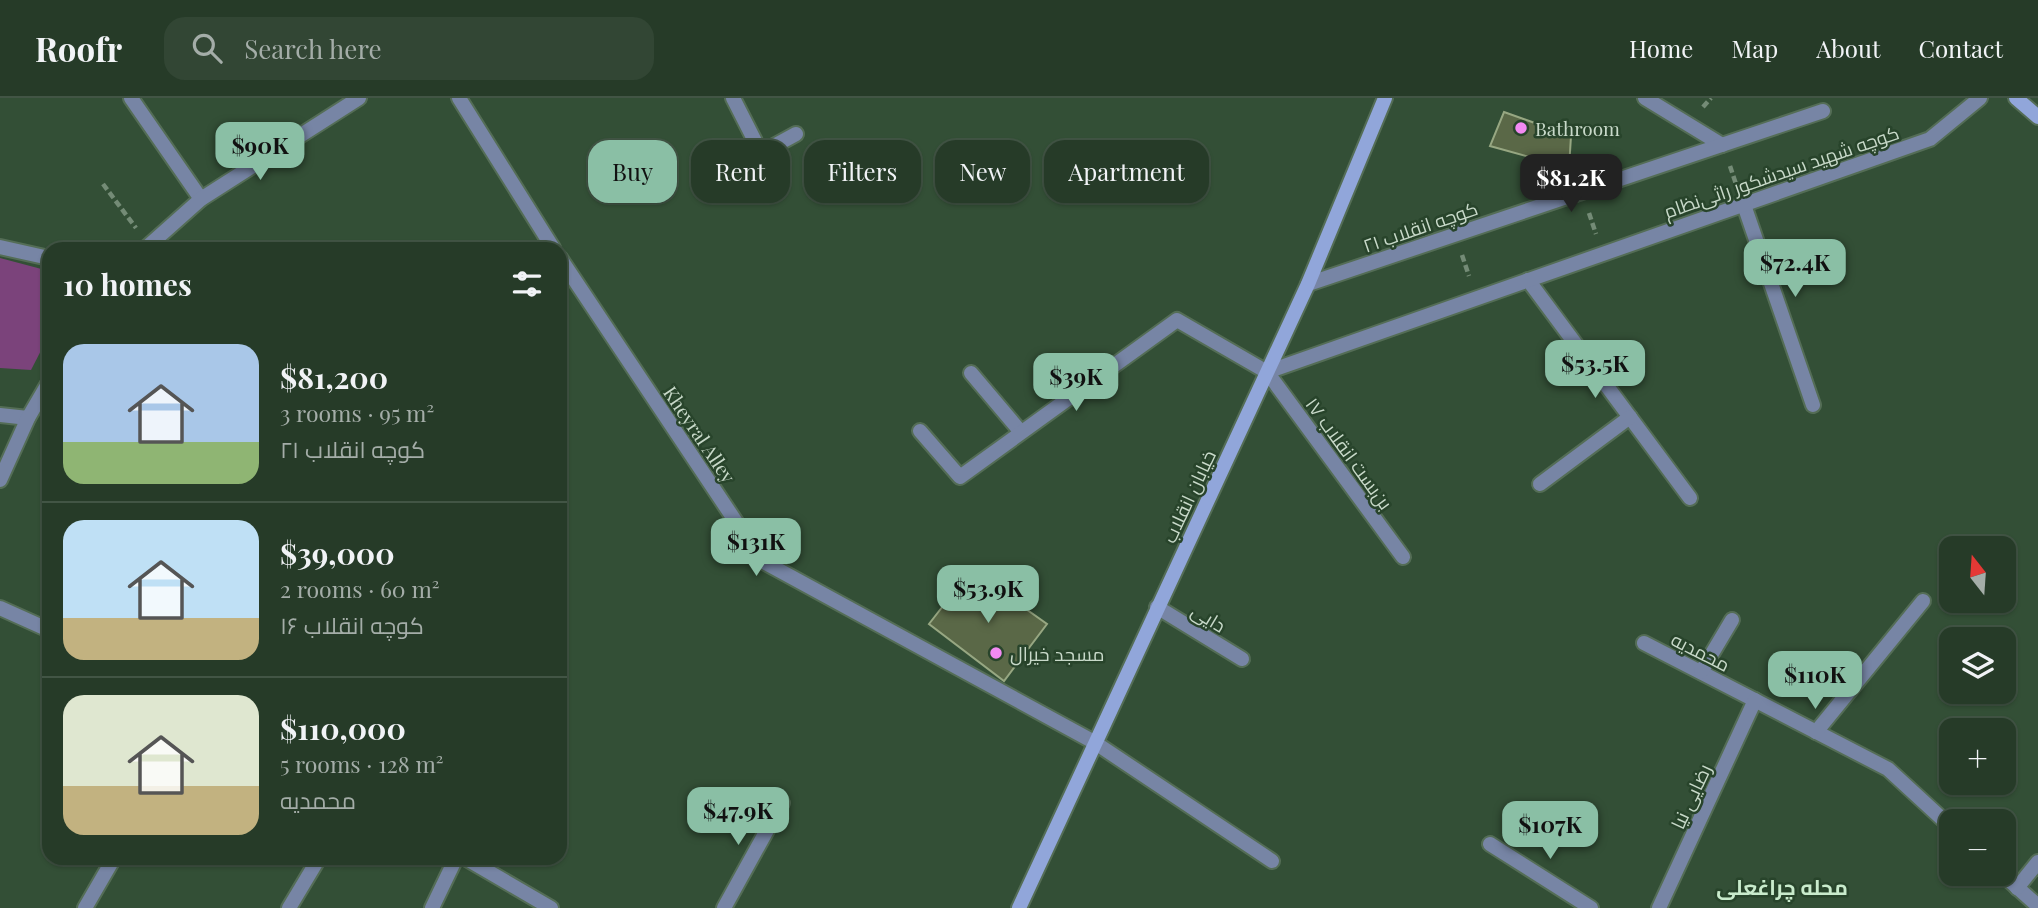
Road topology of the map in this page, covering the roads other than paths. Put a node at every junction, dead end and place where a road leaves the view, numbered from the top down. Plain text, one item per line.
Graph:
1 (131, 98) edge
2 (359, 98) edge
3 (459, 98) edge
4 (733, 98) edge
5 (1385, 98) edge
6 (1645, 98) edge
7 (1980, 98) edge
8 (2016, 98) edge
9 (1823, 111) dead end
10 (2038, 117) edge
11 (796, 134) dead end
12 (1723, 145) junction
13 (201, 199) junction
14 (1744, 205) junction
15 (154, 242) edge
16 (549, 242) edge
17 (0, 247) edge
18 (42, 256) edge
19 (567, 268) edge
20 (1528, 280) junction
21 (1308, 284) junction
22 (1267, 372) junction
23 (971, 373) dead end
24 (42, 394) edge
25 (1814, 405) dead end
26 (0, 415) edge
27 (1630, 417) junction
28 (28, 418) junction
29 (920, 431) dead end
30 (1020, 431) junction
31 (0, 480) edge
32 (1540, 484) dead end
33 (1690, 498) dead end
34 (1403, 556) dead end
35 (1923, 601) dead end
36 (1157, 607) junction
37 (0, 608) edge
38 (1732, 620) dead end
39 (42, 627) edge
40 (1644, 643) dead end
41 (1242, 659) dead end
42 (1701, 672) junction
43 (1755, 700) junction
44 (1816, 732) junction
45 (1094, 742) junction
46 (782, 803) dead end
47 (1939, 816) edge
48 (1490, 844) dead end
49 (1272, 861) dead end
50 (2038, 862) edge
51 (110, 865) edge
52 (315, 865) edge
53 (453, 865) edge
54 (477, 865) edge
55 (2017, 888) joint
56 (2038, 906) edge
57 (85, 908) edge
58 (289, 908) edge
59 (432, 908) edge
60 (551, 908) edge
61 (724, 908) edge
62 (1019, 908) edge
63 (1591, 908) edge
64 (1658, 908) edge

1 - 13 street
2 - 13 street
3 - 16 street
4 - 11 street
5 - 21 main road, خیابان انقلاب
6 - 12 street
7 - 14 street, کوچه شهید سیدشکور راثی‌نظام
8 - 10 main road
9 - 12 street, کوچه انقلاب ۲۱
12 - 21 street, کوچه انقلاب ۲۱
13 - 15 street
14 - 20 street, کوچه شهید سیدشکور راثی‌نظام
14 - 25 street
17 - 18 street
19 - 45 street, Kheyral Alley
20 - 22 street, کوچه شهید سیدشکور راثی‌نظام
20 - 27 street
21 - 22 main road, خیابان انقلاب
22 - 30 street
22 - 34 street, بن‌بست انقلاب ۱۷
22 - 36 main road, خیابان انقلاب
23 - 30 street
24 - 28 street
26 - 28 street
27 - 32 street
27 - 33 street
28 - 31 street
29 - 30 street
35 - 44 street
36 - 41 street, دایی
36 - 45 main road, خیابان انقلاب
37 - 39 street
38 - 42 street
40 - 42 street, محمدیه
42 - 43 street, محمدیه
43 - 44 street, محمدیه
43 - 64 street, رضایی نیا
44 - 47 street, محمدیه
45 - 49 street, Kheyral Alley
45 - 62 main road, خیابان انقلاب
46 - 61 street
48 - 63 street
50 - 55 street
51 - 57 street
52 - 58 street
53 - 59 street
54 - 60 street
55 - 56 street

